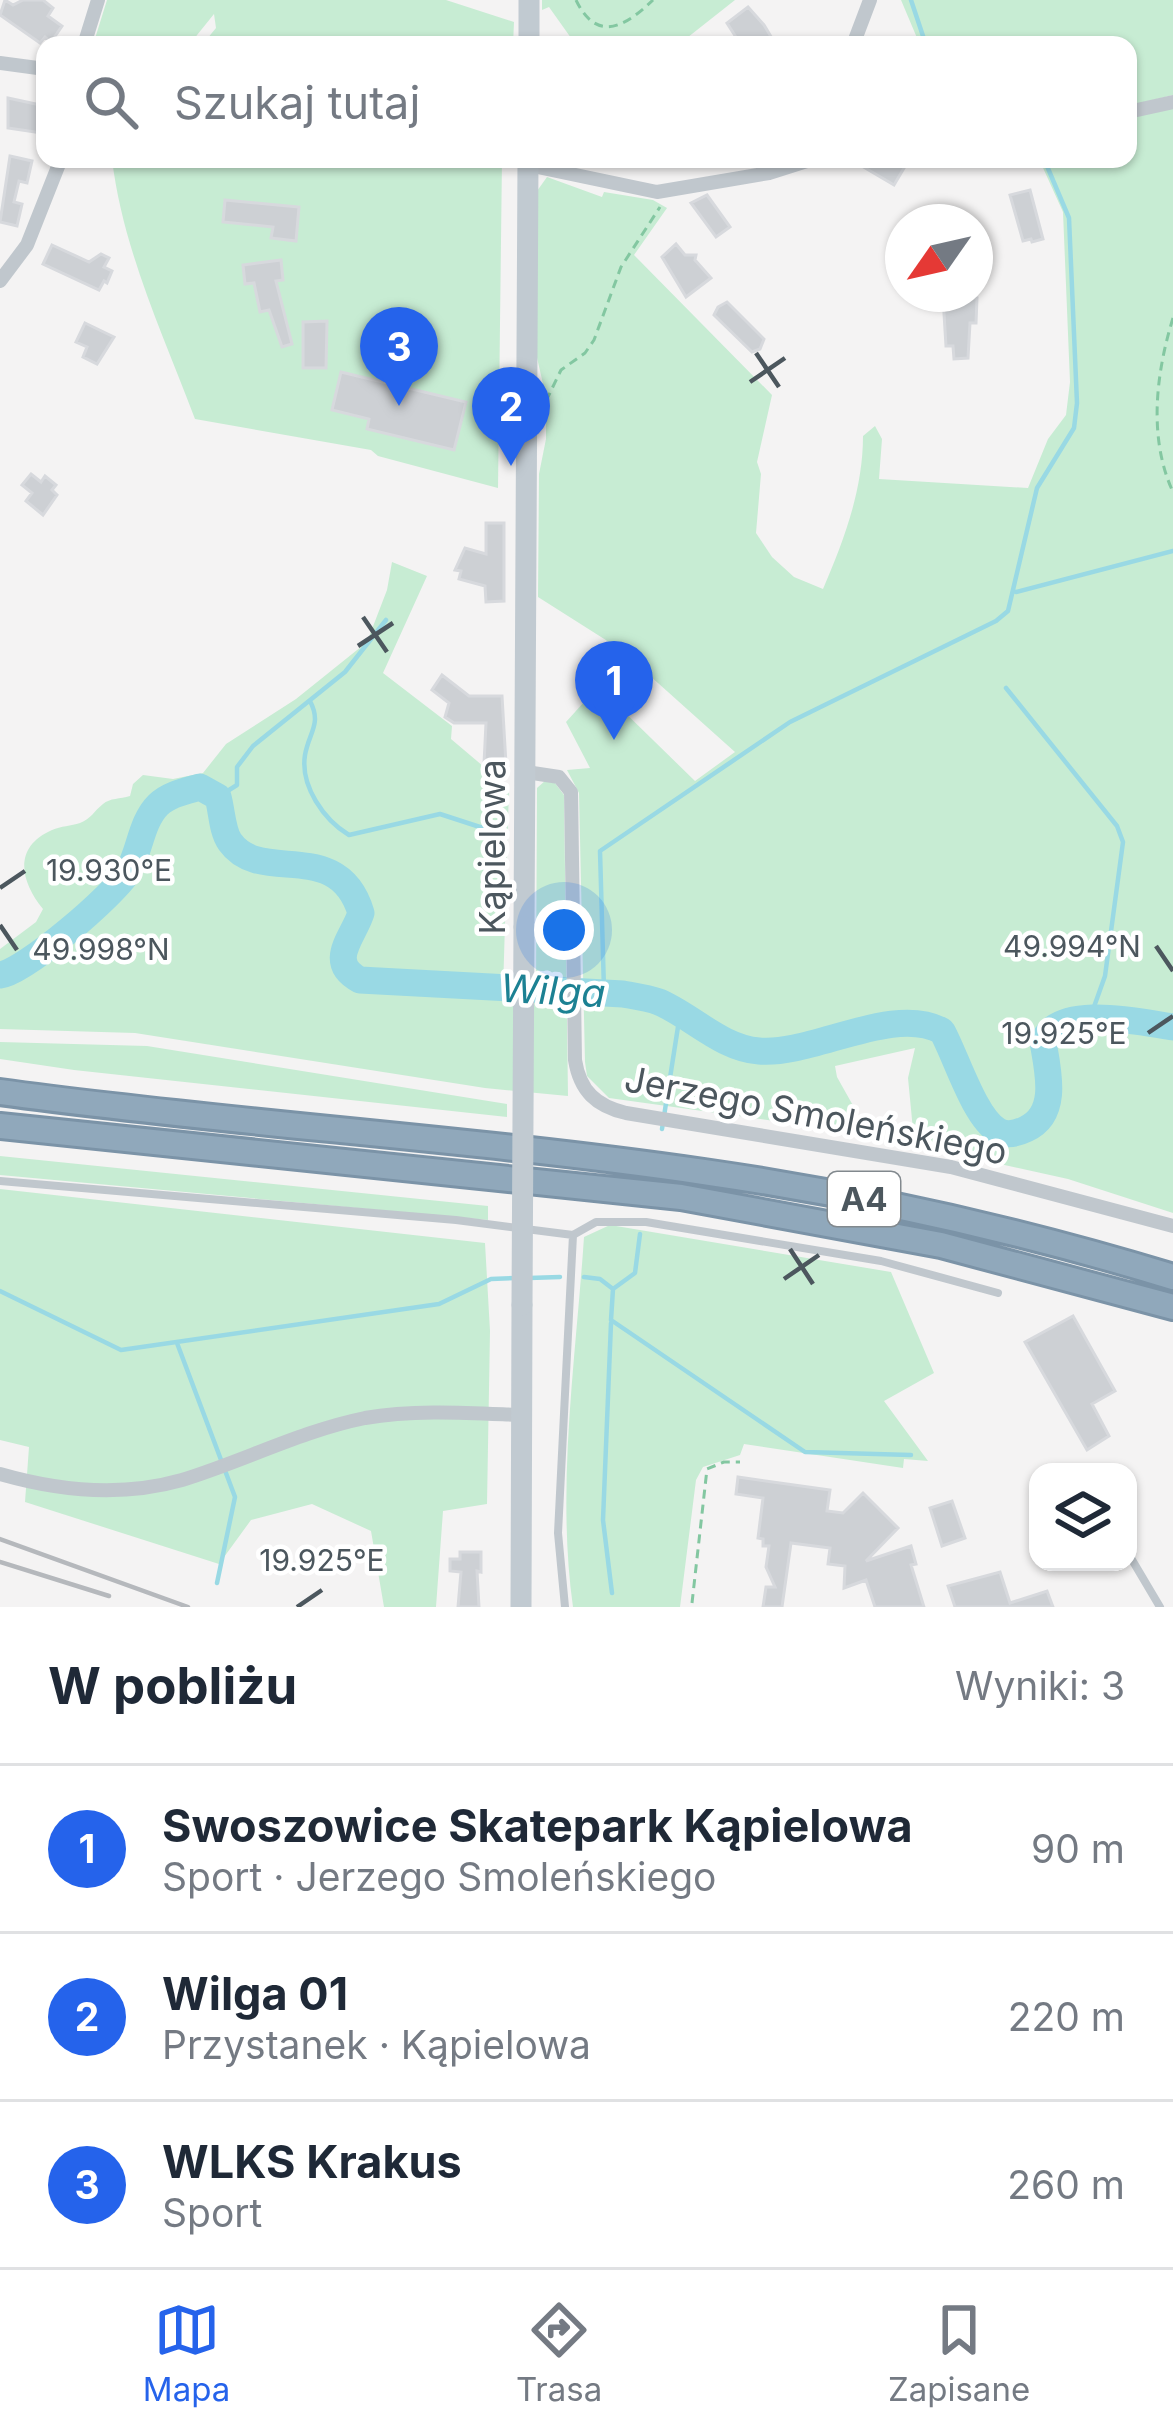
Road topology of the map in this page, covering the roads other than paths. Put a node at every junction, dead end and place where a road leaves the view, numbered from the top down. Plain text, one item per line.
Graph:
1 (98, 0) edge
2 (529, 0) edge
3 (870, 0) edge
4 (87, 36) edge
5 (529, 36) edge
6 (856, 36) edge
7 (0, 63) edge
8 (36, 68) edge
9 (1173, 102) edge
10 (1137, 110) edge
11 (57, 168) edge
12 (528, 168) edge
13 (554, 168) edge
14 (785, 168) edge
15 (0, 281) edge
16 (526, 772) junction
17 (0, 1092) edge
18 (0, 1126) edge
19 (0, 1181) edge
20 (1173, 1226) edge
21 (573, 1235) junction
22 (1173, 1277) edge
23 (998, 1293) dead end
24 (1173, 1306) edge
25 (522, 1414) junction
26 (0, 1474) edge
27 (1137, 1568) edge
28 (520, 1607) edge
29 (565, 1607) edge
30 (1160, 1607) edge

1 - 4 street
2 - 5 street
3 - 6 street
7 - 8 street
9 - 10 street
11 - 15 street
12 - 16 street, Kąpielowa
13 - 14 street
16 - 20 street, Jerzego Smoleńskiego
16 - 25 street, Kąpielowa, bridge
17 - 22 highway, A4
18 - 24 highway, A4
19 - 21 lane
21 - 23 lane
21 - 29 lane
25 - 26 street
25 - 28 street, Kąpielowa
27 - 30 lane

